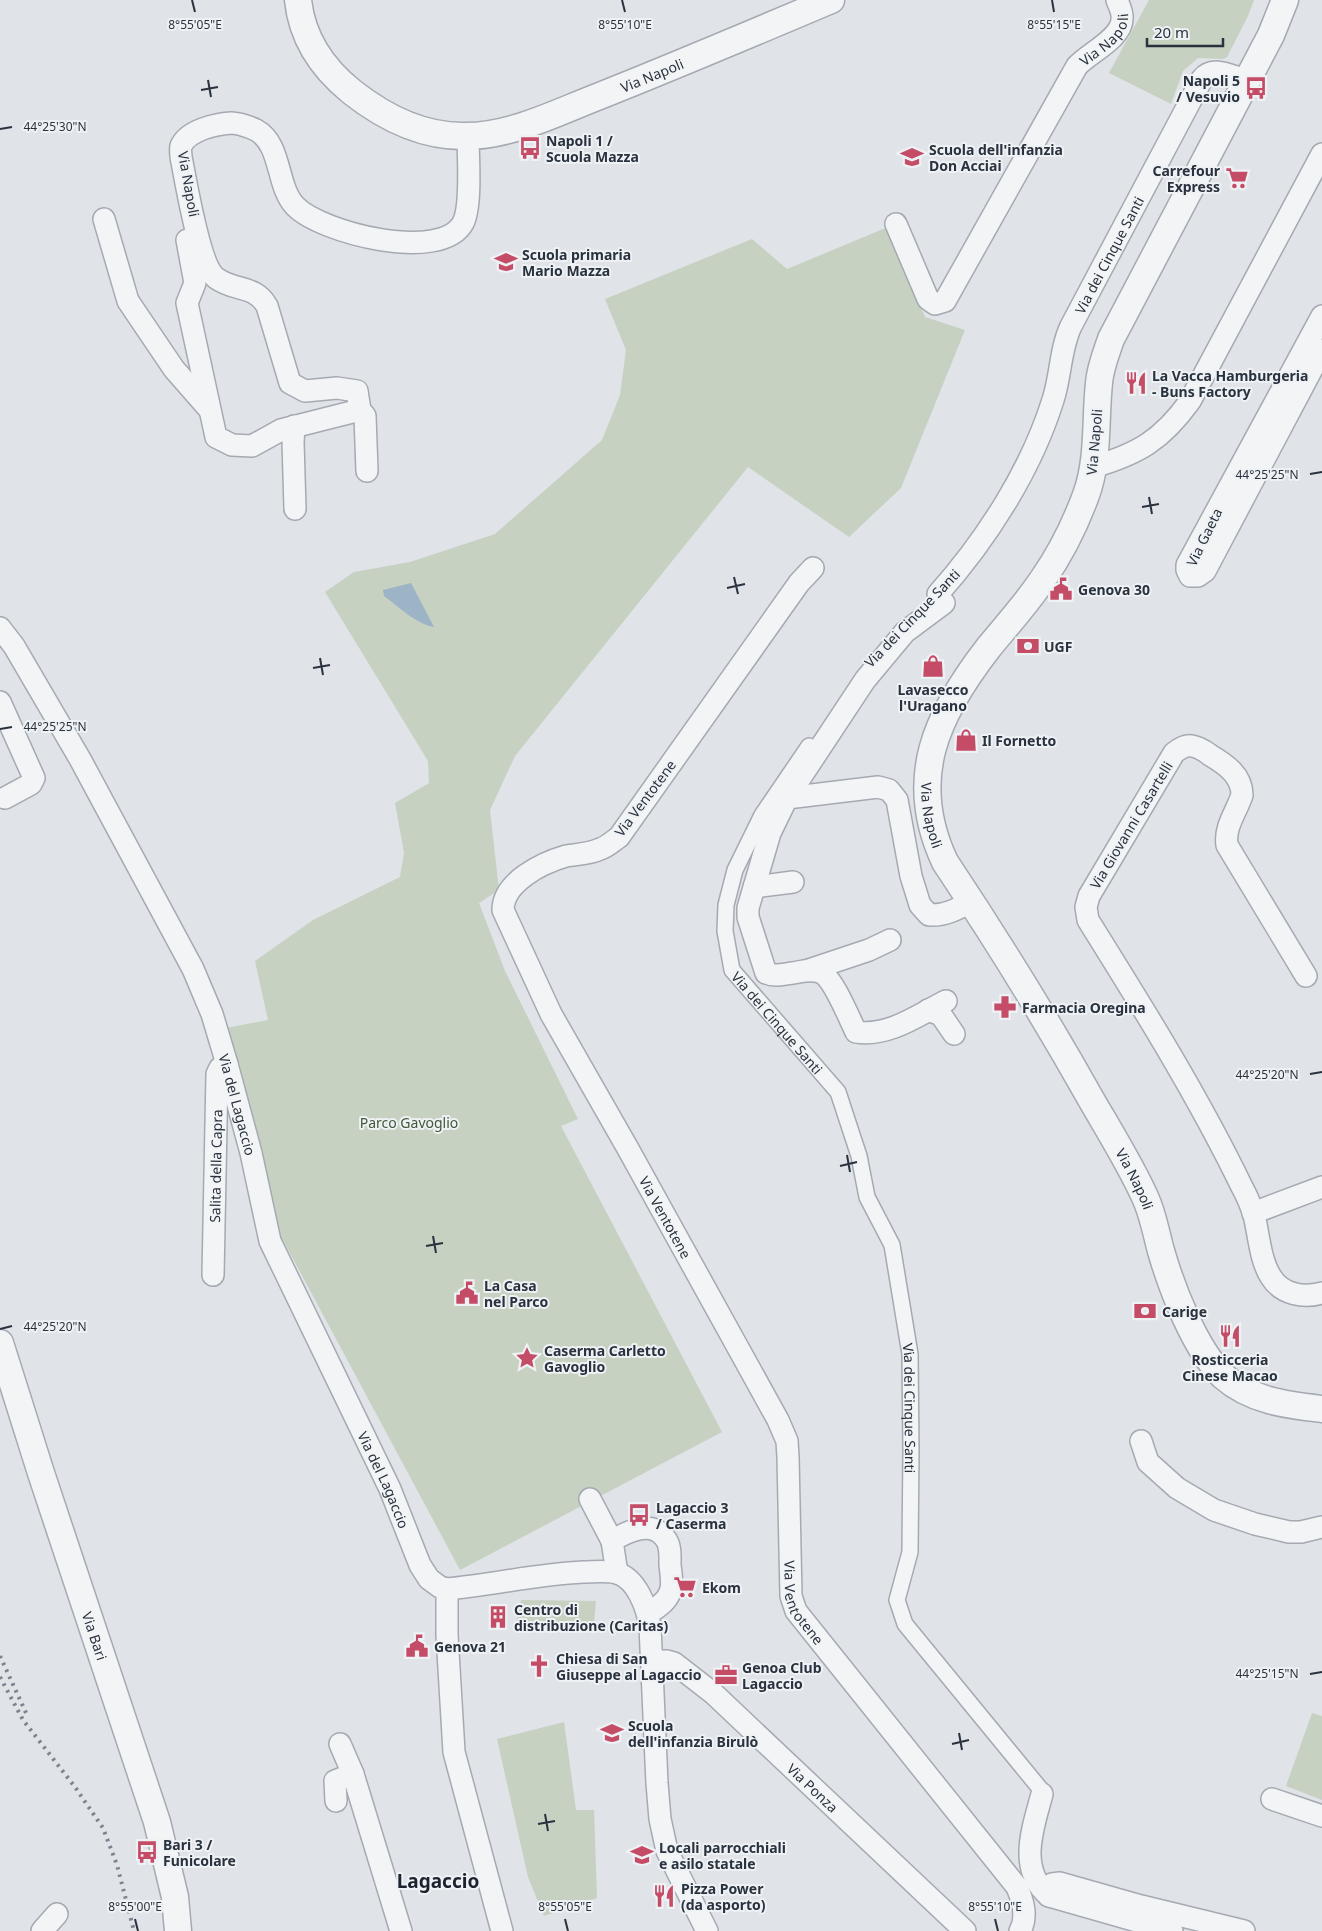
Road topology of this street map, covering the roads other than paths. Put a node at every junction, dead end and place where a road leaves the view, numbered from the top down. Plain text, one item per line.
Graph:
1 (298, 0) edge
2 (832, 0) edge
3 (1116, 0) edge
4 (1285, 0) edge
5 (1246, 80) junction
6 (468, 136) junction
7 (1322, 154) edge
8 (170, 163) dead end
9 (104, 220) dead end
10 (896, 224) dead end
11 (1322, 316) edge
12 (1322, 350) edge
13 (360, 410) junction
14 (211, 411) junction
15 (294, 426) junction
16 (1093, 467) junction
17 (367, 471) dead end
18 (295, 509) dead end
19 (814, 568) dead end
20 (941, 598) junction
21 (0, 628) edge
22 (0, 702) edge
23 (6, 798) dead end
24 (787, 798) junction
25 (793, 882) dead end
26 (754, 887) junction
27 (971, 901) junction
28 (890, 940) dead end
29 (809, 970) junction
30 (1306, 976) dead end
31 (954, 1034) dead end
32 (227, 1064) junction
33 (1322, 1187) edge
34 (1253, 1213) junction
35 (214, 1275) dead end
36 (1322, 1293) edge
37 (0, 1343) edge
38 (1322, 1409) edge
39 (1141, 1441) dead end
40 (590, 1499) dead end
41 (1322, 1527) edge
42 (612, 1541) junction
43 (617, 1573) junction
44 (447, 1589) junction
45 (648, 1614) junction
46 (652, 1661) junction
47 (340, 1744) dead end
48 (352, 1774) junction
49 (1042, 1794) joint
50 (1272, 1799) dead end
51 (336, 1801) dead end
52 (1322, 1816) edge
53 (1049, 1896) junction
54 (57, 1914) dead end
55 (42, 1931) edge
56 (178, 1931) edge
57 (401, 1931) edge
58 (502, 1931) edge
59 (707, 1931) edge
60 (965, 1931) edge
61 (1020, 1931) edge
62 (1172, 1931) edge
63 (1244, 1931) edge

1 - 6 street, Via Napoli
2 - 6 street, Via Napoli
3 - 10 street, Via Napoli
4 - 5 street, Via Napoli
5 - 16 street, Via Napoli
5 - 20 street, Via dei Cinque Santi
6 - 13 street, Via Napoli
7 - 16 street
8 - 14 street, Via Napoli
9 - 14 street
11 - 12 street, Via Gaeta
13 - 15 street, Via Napoli
13 - 17 street, Via Napoli
14 - 15 street, Via Napoli
15 - 18 street
16 - 27 street, Via Napoli
19 - 61 street, Via Ventotene
20 - 24 street
20 - 49 street, Via dei Cinque Santi
21 - 32 street, Via del Lagaccio
22 - 23 street
24 - 26 street
24 - 27 street
25 - 26 street
26 - 29 street
27 - 38 street, Via Napoli
28 - 29 street
29 - 31 street
30 - 34 street, Via Giovanni Casartelli
32 - 35 street, Salita della Capra
32 - 44 street, Via del Lagaccio
33 - 34 street
34 - 36 street, Via Giovanni Casartelli
37 - 56 street, Via Bari
39 - 41 street
40 - 42 street
42 - 43 street
42 - 45 street
43 - 44 street
43 - 45 street
44 - 58 street
45 - 46 street
46 - 59 street
46 - 60 street, Via Ponza
47 - 48 street
48 - 51 street
48 - 57 street
49 - 53 street, Via dei Cinque Santi
50 - 52 street
53 - 62 street
53 - 63 street
54 - 55 street

